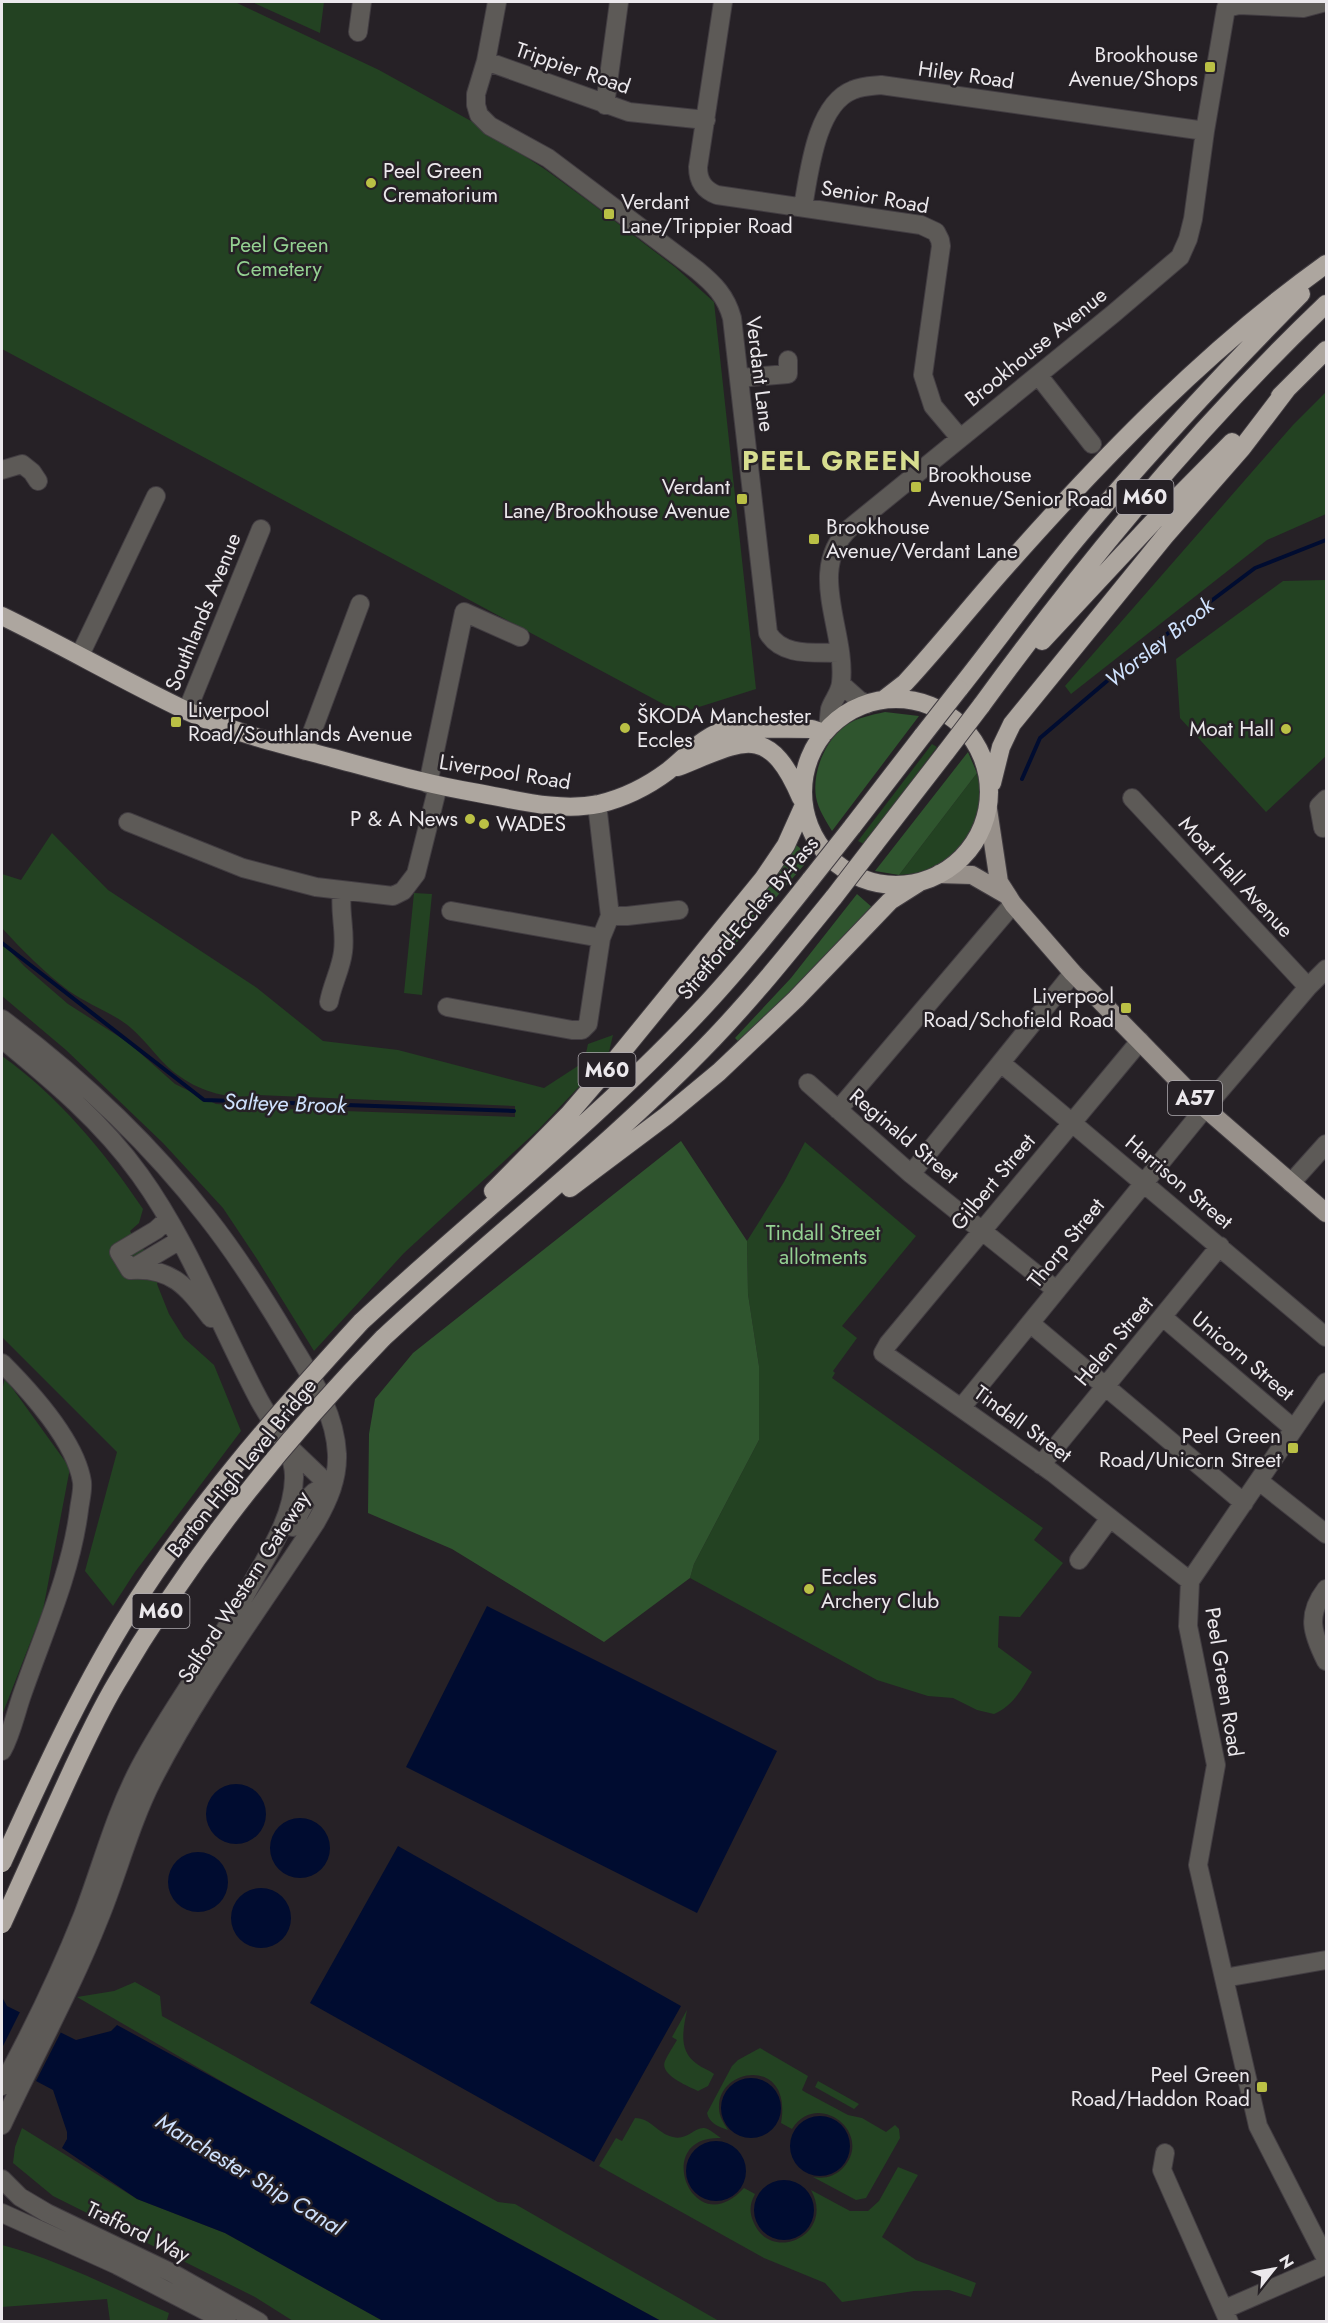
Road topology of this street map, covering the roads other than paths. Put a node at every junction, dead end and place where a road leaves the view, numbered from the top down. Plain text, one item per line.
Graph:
1 (362, 2) edge
2 (498, 2) edge
3 (620, 2) edge
4 (723, 2) edge
5 (1326, 2) edge
6 (1220, 5) edge
7 (358, 32) dead end
8 (486, 61) junction
9 (605, 105) junction
10 (706, 120) junction
11 (1205, 131) junction
12 (803, 207) junction
13 (1326, 267) edge
14 (1326, 304) edge
15 (1326, 350) edge
16 (788, 360) dead end
17 (1038, 375) junction
18 (739, 378) junction
19 (1287, 389) junction
20 (960, 438) junction
21 (1092, 444) dead end
22 (2, 470) edge
23 (38, 481) dead end
24 (156, 496) dead end
25 (261, 530) dead end
26 (360, 604) dead end
27 (2, 616) edge
28 (520, 637) dead end
29 (839, 653) junction
30 (80, 655) junction
31 (841, 684) junction
32 (875, 702) junction
33 (981, 706) junction
34 (187, 711) junction
35 (826, 730) junction
36 (306, 751) junction
37 (668, 770) junction
38 (433, 785) junction
39 (1132, 798) dead end
40 (1326, 799) edge
41 (989, 802) junction
42 (597, 804) junction
43 (804, 804) junction
44 (128, 822) dead end
45 (1323, 828) dead end
46 (939, 874) junction
47 (920, 882) junction
48 (342, 891) junction
49 (1009, 899) junction
50 (679, 910) dead end
51 (451, 911) dead end
52 (610, 916) junction
53 (601, 938) junction
54 (1326, 969) edge
55 (1073, 973) junction
56 (1308, 987) junction
57 (336, 992) dead end
58 (447, 1007) dead end
59 (2, 1019) edge
60 (2, 1039) edge
61 (1140, 1041) junction
62 (1001, 1063) junction
63 (808, 1083) dead end
64 (1205, 1108) junction
65 (838, 1110) junction
66 (1072, 1123) junction
67 (1326, 1144) edge
68 (911, 1173) junction
69 (1145, 1182) junction
70 (1291, 1183) junction
71 (1326, 1213) edge
72 (168, 1219) junction
73 (982, 1230) junction
74 (180, 1240) junction
75 (1220, 1246) junction
76 (130, 1270) junction
77 (452, 1274) junction
78 (408, 1279) junction
79 (1056, 1290) junction
80 (1164, 1318) junction
81 (361, 1322) joint
82 (1030, 1323) junction
83 (1326, 1337) edge
84 (234, 1348) junction
85 (883, 1353) joint
86 (2, 1363) edge
87 (1326, 1382) edge
88 (1106, 1387) junction
89 (961, 1408) junction
90 (1294, 1429) junction
91 (282, 1439) junction
92 (1041, 1465) junction
93 (1259, 1481) junction
94 (332, 1488) junction
95 (1244, 1503) junction
96 (1110, 1518) junction
97 (1326, 1534) edge
98 (1079, 1560) dead end
99 (257, 1574) junction
100 (1190, 1581) junction
101 (1326, 1589) edge
102 (1326, 1661) edge
103 (2, 1751) edge
104 (2, 1863) edge
105 (2, 1924) edge
106 (1326, 1960) edge
107 (1224, 1978) junction
108 (47, 2015) junction
109 (10, 2081) edge
110 (3, 2121) edge
111 (1165, 2153) dead end
112 (2, 2179) edge
113 (2, 2189) edge
114 (20, 2197) junction
115 (2, 2213) edge
116 (1326, 2259) edge
117 (1326, 2265) edge
118 (1227, 2315) edge
119 (227, 2322) edge
120 (259, 2322) edge

1 - 7 street
2 - 8 street, Trippier Road
3 - 9 street
4 - 10 street, Senior Road
5 - 6 street
6 - 11 street, Brookhouse Avenue
8 - 9 street, Trippier Road
8 - 18 street, Verdant Lane
9 - 10 street, Trippier Road
10 - 12 street, Senior Road
11 - 12 street, Hiley Road
11 - 17 street, Brookhouse Avenue
12 - 20 street, Senior Road
13 - 32 highway
13 - 78 highway, Stretford-Eccles By-Pass / M60, bridge
14 - 33 highway, M60
15 - 19 highway, M60
16 - 18 street
17 - 20 street, Brookhouse Avenue
17 - 21 street
18 - 29 street, Verdant Lane
19 - 33 highway
19 - 41 highway, M60
20 - 29 street, Brookhouse Avenue
22 - 23 street
24 - 30 street
25 - 34 street, Southlands Avenue
26 - 36 street
27 - 30 highway, Liverpool Road / A57
28 - 38 street
29 - 31 street, Brookhouse Avenue
30 - 34 highway, Liverpool Road / A57
31 - 32 street
31 - 35 street, Brookhouse Avenue
32 - 35 highway, A57
32 - 41 highway, A57
33 - 77 highway, M60, bridge
34 - 36 highway, Liverpool Road / A57
35 - 37 highway, Liverpool Road / A57
35 - 43 highway, A57
36 - 38 highway, Liverpool Road / A57
37 - 42 highway, Liverpool Road / A57
37 - 43 highway, Liverpool Road / A57
38 - 42 highway, Liverpool Road / A57
38 - 48 street
39 - 56 street, Moat Hall Avenue
40 - 45 street
41 - 46 highway, A57
41 - 49 main road, A57
42 - 52 street
43 - 47 highway, A57
43 - 78 highway, M60
44 - 48 street
46 - 47 highway, A57
46 - 49 main road, A57
47 - 77 highway, M60
48 - 57 street
49 - 55 main road, A57
49 - 65 street
50 - 52 street
51 - 53 street
52 - 53 street
53 - 58 street
54 - 56 street, Thorp Street
55 - 61 main road, A57
55 - 62 street
56 - 64 street, Thorp Street
59 - 94 street, Salford Western Gateway
60 - 72 street, Salford Western Gateway
61 - 64 main road, A57
61 - 66 street, Gilbert Street
62 - 66 street, Harrison Street
62 - 68 street
63 - 65 street, Reginald Street
64 - 69 street, Thorp Street
64 - 70 main road, A57
65 - 68 street, Reginald Street
66 - 69 street, Harrison Street
66 - 73 street, Gilbert Street
67 - 70 street
68 - 73 street, Reginald Street
69 - 75 street, Harrison Street
69 - 79 street, Thorp Street
70 - 71 main road, A57
72 - 74 street, Salford Western Gateway
72 - 76 street
73 - 79 street, Reginald Street
73 - 85 street, Gilbert Street
74 - 76 street
74 - 84 street, Salford Western Gateway
75 - 80 street, Helen Street
75 - 83 street, Harrison Street
76 - 84 street
77 - 105 highway, Barton High Level Bridge / M60, bridge
78 - 81 highway, Stretford-Eccles By-Pass / M60
79 - 82 street, Thorp Street
80 - 88 street, Helen Street
80 - 90 street, Unicorn Street
81 - 104 highway, Barton High Level Bridge / M60, bridge
82 - 88 street
82 - 89 street, Thorp Street
84 - 91 street, Salford Western Gateway
85 - 89 street, Tindall Street
86 - 103 street
87 - 90 street, Peel Green Road
88 - 92 street, Helen Street
88 - 95 street
89 - 92 street, Tindall Street
90 - 93 street, Peel Green Road
91 - 94 street
91 - 99 street, Salford Western Gateway
92 - 96 street, Tindall Street
93 - 95 street, Peel Green Road
93 - 97 street
94 - 99 street
94 - 108 street, Salford Western Gateway
95 - 100 street, Peel Green Road
96 - 98 street
96 - 100 street, Tindall Street
99 - 108 street, Salford Western Gateway
100 - 107 street, Peel Green Road
101 - 102 street
106 - 107 street
107 - 116 street, Peel Green Road
108 - 109 street, Salford Western Gateway
109 - 110 street, Salford Western Gateway
111 - 118 street
112 - 114 street, Trafford Way
113 - 114 street
114 - 120 street, Trafford Way
115 - 119 street, Trafford Way
117 - 118 street

